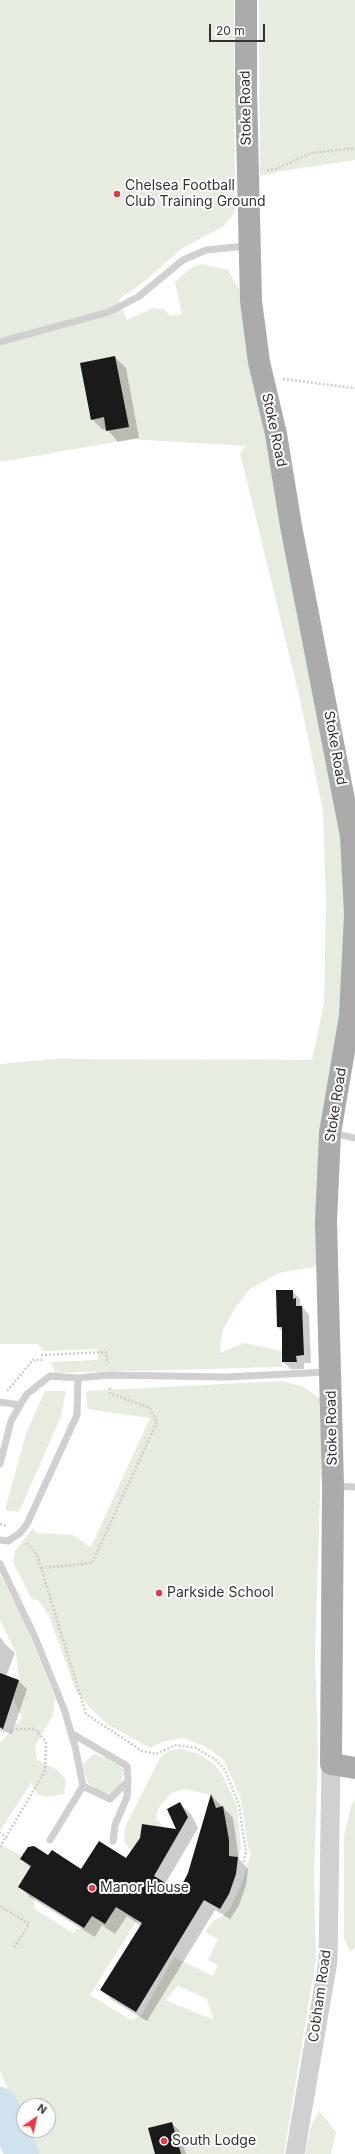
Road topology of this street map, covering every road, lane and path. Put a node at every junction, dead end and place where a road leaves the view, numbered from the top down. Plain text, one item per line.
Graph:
1 (246, 0) edge
2 (355, 148) edge
3 (247, 172) junction
4 (248, 246) junction
5 (0, 342) edge
6 (262, 376) junction
7 (355, 388) edge
8 (330, 1133) junction
9 (355, 1138) edge
10 (41, 1355) dead end
11 (44, 1360) dead end
12 (330, 1372) junction
13 (108, 1375) junction
14 (78, 1378) junction
15 (5, 1393) dead end
16 (0, 1402) edge
17 (20, 1405) junction
18 (0, 1464) edge
19 (333, 1486) junction
20 (355, 1487) edge
21 (0, 1524) edge
22 (20, 1533) junction
23 (0, 1540) edge
24 (0, 1564) edge
25 (41, 1568) junction
26 (0, 1729) edge
27 (71, 1733) junction
28 (331, 1764) junction
29 (355, 1768) edge
30 (128, 1781) junction
31 (83, 1786) junction
32 (0, 1833) edge
33 (6, 1837) junction
34 (50, 1840) dead end
35 (113, 1841) dead end
36 (0, 1847) edge
37 (0, 1906) edge
38 (227, 1908) dead end
39 (14, 1948) dead end
40 (295, 2154) edge

1 - 3 main road, Stoke Road
2 - 3 path
3 - 4 main road, Stoke Road
4 - 5 lane
4 - 6 main road, Stoke Road
6 - 7 path
6 - 8 main road, Stoke Road
8 - 9 lane
8 - 12 main road, Stoke Road
10 - 13 path
11 - 15 path
12 - 13 lane
12 - 19 main road, Stoke Road
13 - 14 lane
13 - 25 path
14 - 17 lane
14 - 22 lane
16 - 17 lane
17 - 18 lane
19 - 20 lane
19 - 28 main road, Stoke Road
21 - 22 path
22 - 23 lane
22 - 25 path
24 - 27 lane
25 - 38 path
26 - 33 path
27 - 30 lane
27 - 31 lane
28 - 29 main road
28 - 40 street, Cobham Road
30 - 31 lane
30 - 35 lane
31 - 34 lane
32 - 33 path
33 - 36 path
37 - 39 path

